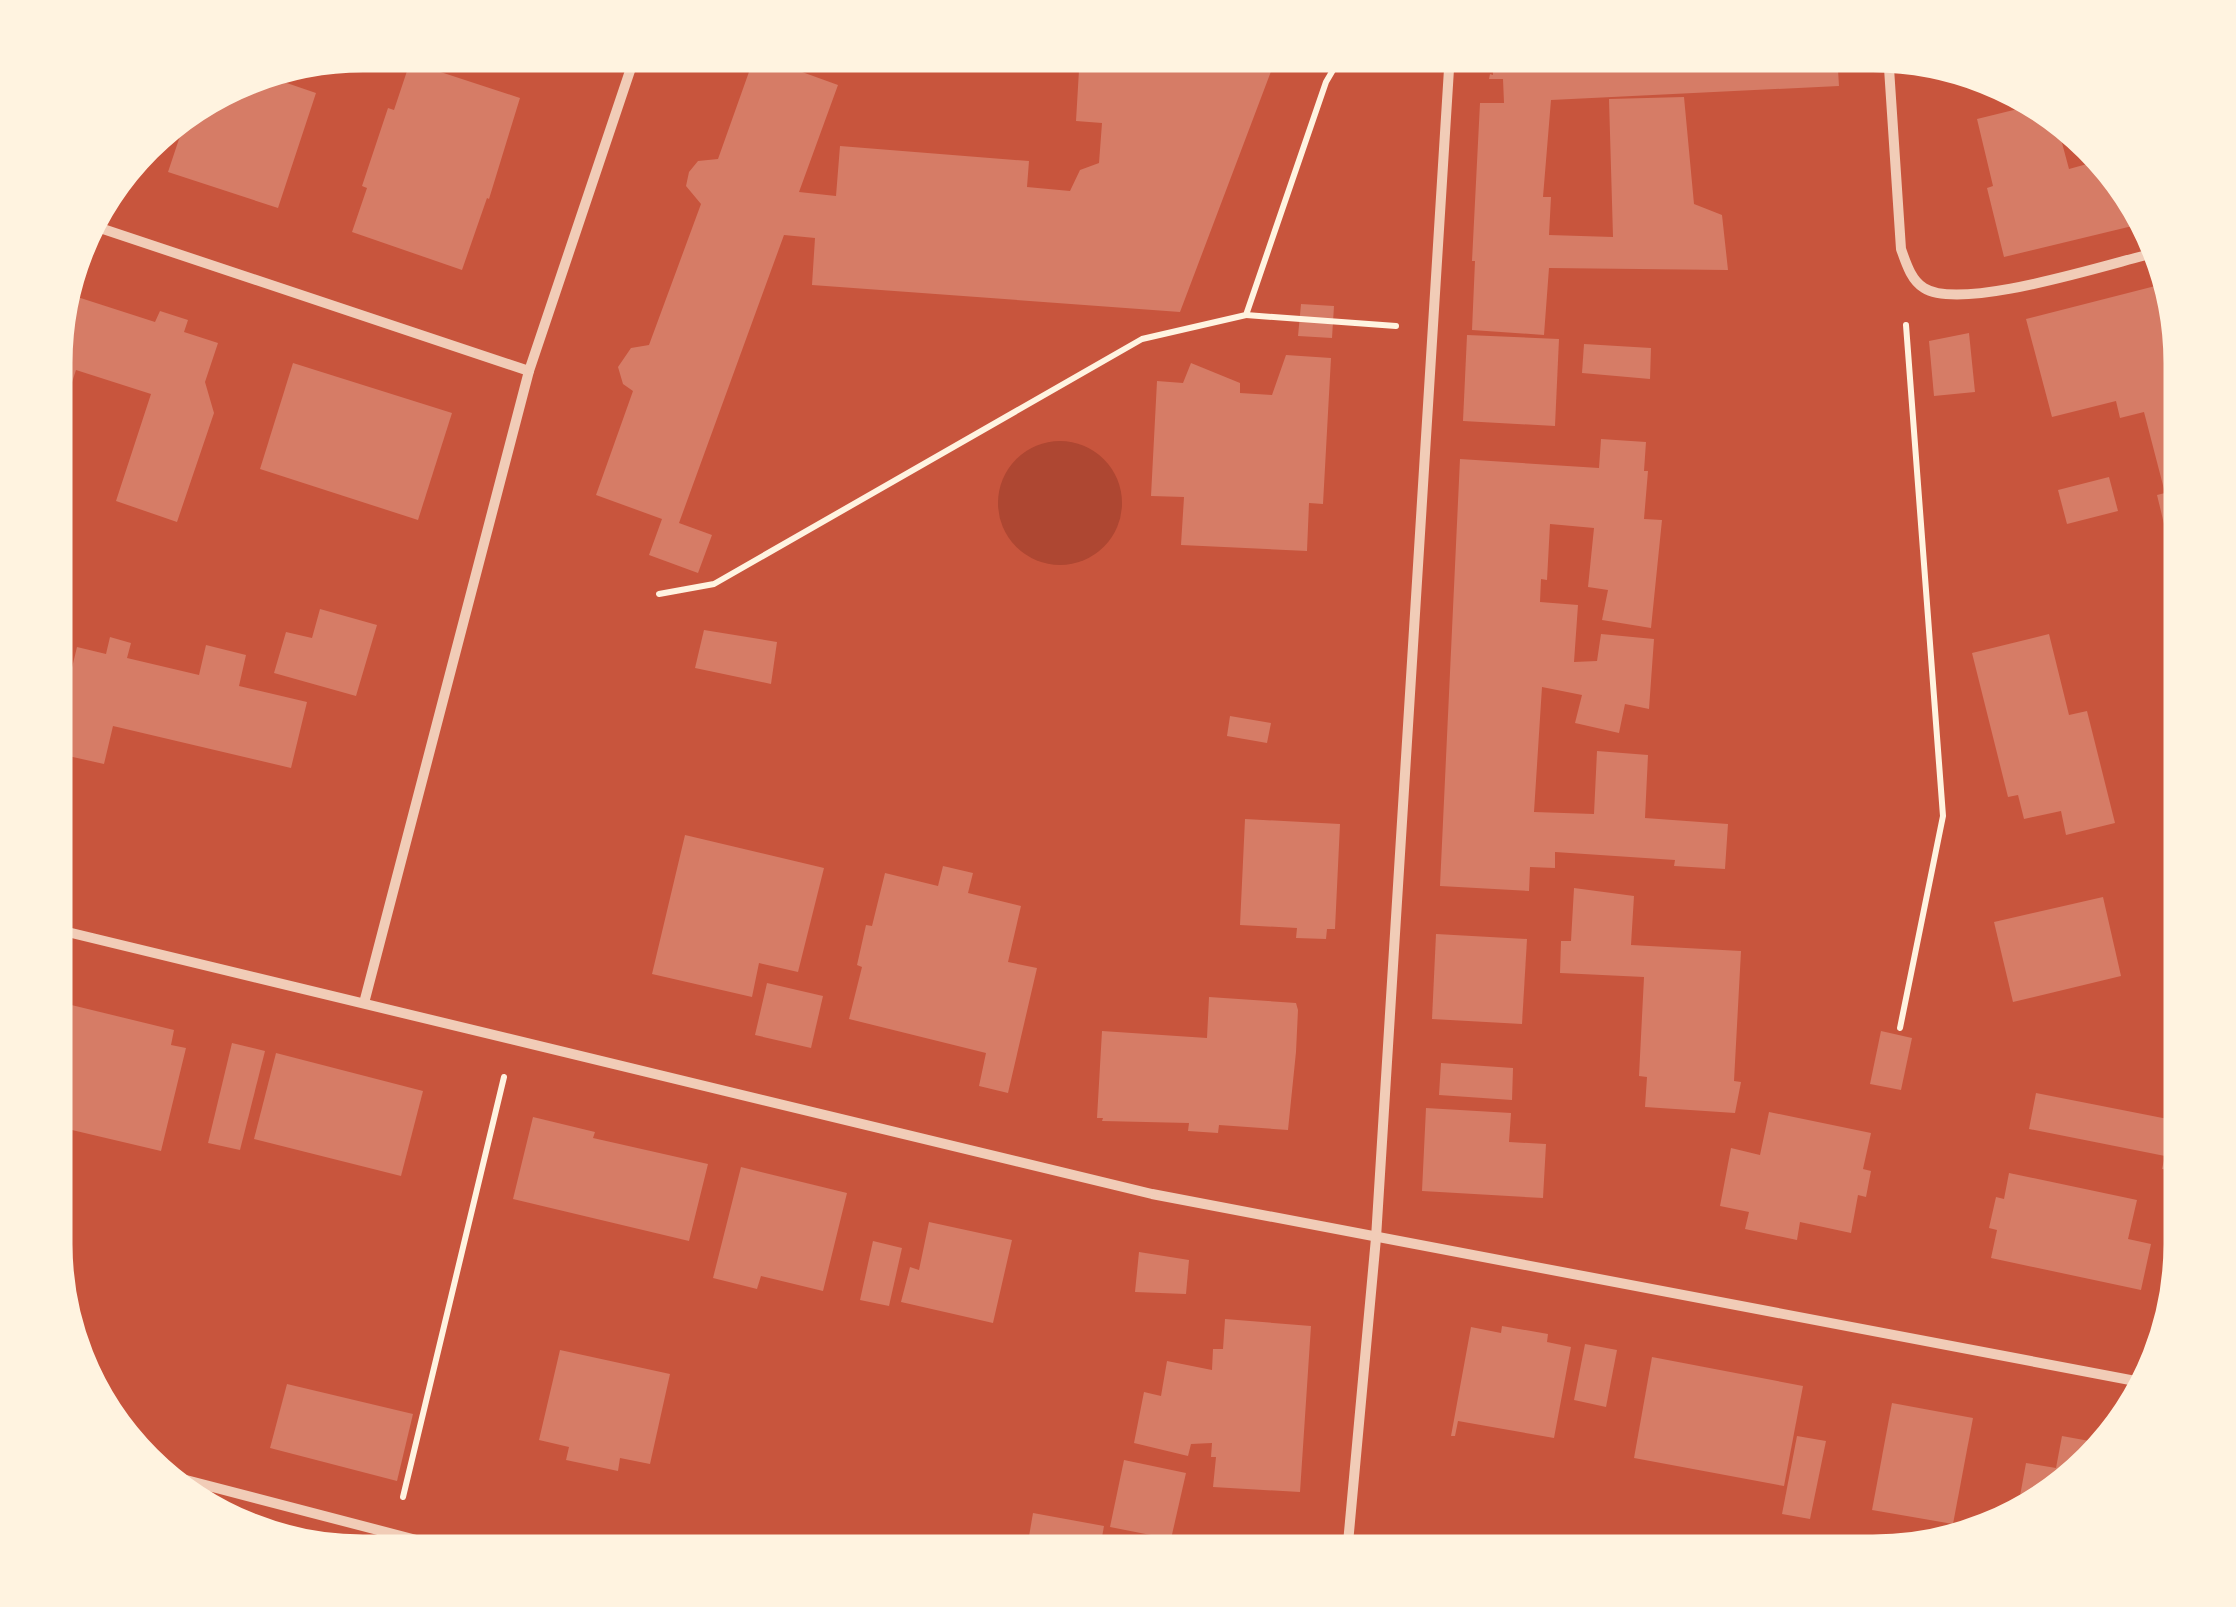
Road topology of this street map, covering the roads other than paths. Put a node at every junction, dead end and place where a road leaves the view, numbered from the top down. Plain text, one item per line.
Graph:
1 (630, 71) edge
2 (1449, 71) edge
3 (1889, 71) edge
4 (103, 229) edge
5 (2145, 255) edge
6 (529, 371) junction
7 (71, 934) edge
8 (364, 1003) junction
9 (1376, 1238) junction
10 (2131, 1381) edge
11 (193, 1482) edge
12 (408, 1536) edge
13 (1350, 1537) edge

1 - 6 street
2 - 9 street
3 - 5 street
4 - 6 street
6 - 8 street
7 - 8 street
8 - 9 street
9 - 10 street
9 - 13 street
11 - 12 street

